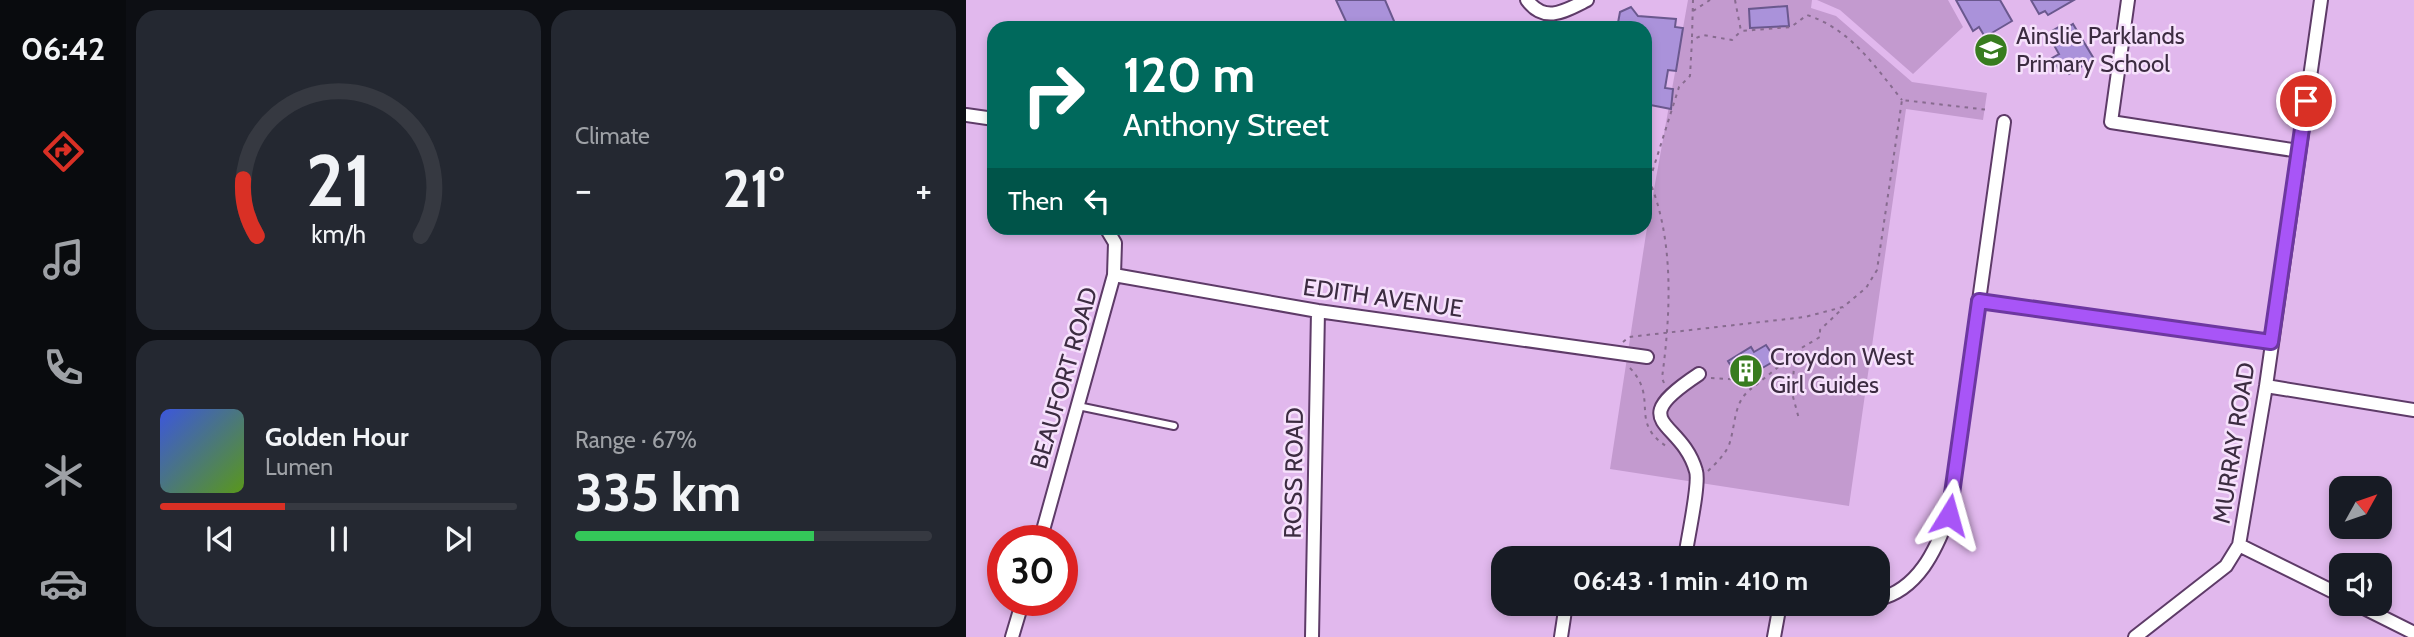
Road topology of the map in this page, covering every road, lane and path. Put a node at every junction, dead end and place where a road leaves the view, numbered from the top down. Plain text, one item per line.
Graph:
1 (1527, 0) edge
2 (1587, 0) edge
3 (1693, 0) edge
4 (1710, 0) edge
5 (1735, 0) edge
6 (2128, 0) edge
7 (2321, 0) edge
8 (1692, 11) junction
9 (1741, 31) junction
10 (1692, 40) junction
11 (1902, 100) junction
12 (1989, 110) dead end
13 (966, 115) edge
14 (987, 118) edge
15 (2004, 122) dead end
16 (2299, 151) junction
17 (1652, 171) edge
18 (1652, 191) edge
19 (1110, 235) edge
20 (1114, 275) junction
21 (1979, 301) junction
22 (1843, 307) junction
23 (1318, 311) junction
24 (1668, 333) junction
25 (2271, 342) junction
26 (1612, 350) junction
27 (1796, 353) junction
28 (1647, 356) dead end
29 (1699, 374) joint
30 (2266, 386) junction
31 (1670, 393) junction
32 (1077, 406) junction
33 (2414, 410) edge
34 (1799, 419) dead end
35 (1174, 426) dead end
36 (1044, 525) edge
37 (2239, 545) junction
38 (1687, 546) edge
39 (2329, 590) edge
40 (1890, 596) edge
41 (1019, 616) edge
42 (1564, 616) edge
43 (1778, 616) edge
44 (2380, 616) edge
45 (2414, 633) edge
46 (1013, 637) edge
47 (1312, 637) edge
48 (1561, 637) edge
49 (1774, 637) edge
50 (2136, 637) edge

1 - 2 street
3 - 8 path
4 - 8 path
5 - 9 path
6 - 16 street
7 - 16 street, MURRAY ROAD
8 - 10 path
9 - 10 path
9 - 11 path
10 - 17 path
11 - 12 path
11 - 22 path
13 - 14 street
15 - 21 street
16 - 25 street, MURRAY ROAD
18 - 24 path
19 - 20 street, BEAUFORT ROAD
20 - 23 street, EDITH AVENUE
20 - 32 street, BEAUFORT ROAD
21 - 25 street
21 - 40 street
22 - 24 path
22 - 27 path
23 - 26 street, EDITH AVENUE
23 - 47 street, ROSS ROAD
24 - 26 path
24 - 31 path
25 - 30 street, MURRAY ROAD
26 - 28 street, EDITH AVENUE
27 - 29 path
27 - 34 path
29 - 31 street
30 - 33 street
30 - 37 street, MURRAY ROAD
31 - 38 street
32 - 35 lane
32 - 36 street, BEAUFORT ROAD
37 - 39 street
37 - 50 street, MURRAY ROAD
41 - 46 street
42 - 48 street
43 - 49 street
44 - 45 street

